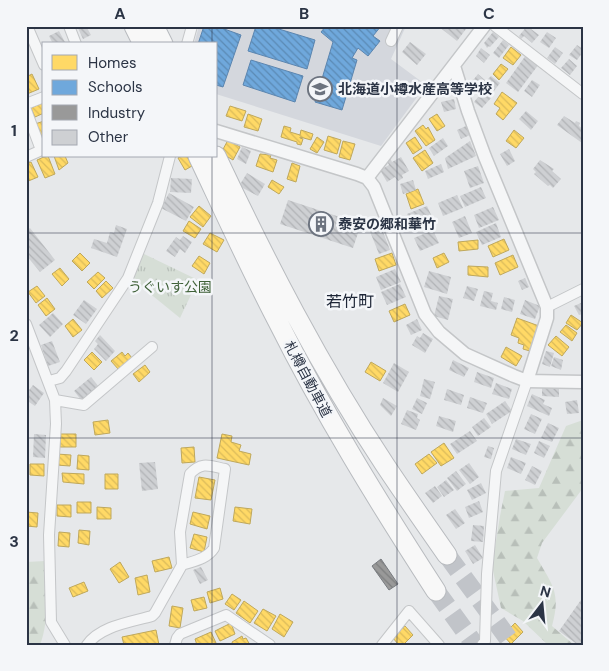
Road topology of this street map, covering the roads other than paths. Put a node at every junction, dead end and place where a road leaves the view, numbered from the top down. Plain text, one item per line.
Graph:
1 (26, 26) edge
2 (69, 26) edge
3 (192, 26) edge
4 (398, 26) edge
5 (484, 26) edge
6 (495, 26) edge
7 (141, 30) edge
8 (75, 42) edge
9 (150, 42) edge
10 (160, 42) edge
11 (187, 42) edge
12 (391, 42) dead end
13 (42, 62) edge
14 (454, 66) junction
15 (583, 94) edge
16 (42, 98) edge
17 (26, 104) edge
18 (26, 110) edge
19 (218, 132) edge
20 (42, 149) edge
21 (26, 156) edge
22 (169, 158) edge
23 (199, 158) edge
24 (217, 158) edge
25 (367, 178) junction
26 (252, 250) junction
27 (583, 289) edge
28 (547, 307) junction
29 (26, 324) edge
30 (152, 348) dead end
31 (49, 381) junction
32 (527, 381) junction
33 (583, 382) edge
34 (55, 400) junction
35 (447, 555) tunnel mouth
36 (182, 565) junction
37 (436, 591) tunnel mouth
38 (486, 644) edge
39 (65, 645) edge
40 (87, 645) edge
41 (175, 645) edge
42 (270, 645) edge
43 (382, 645) edge
44 (439, 645) edge

1 - 13 street
2 - 8 street
3 - 11 street
4 - 12 street
5 - 14 street
6 - 15 street
7 - 9 street
7 - 10 highway
14 - 25 street
14 - 28 street
16 - 17 street
18 - 20 street
19 - 25 street
20 - 21 street
22 - 31 street
23 - 26 highway, 札樽自動車道
24 - 26 highway, 札樽自動車道
25 - 32 street
26 - 35 highway, 札樽自動車道
26 - 37 highway, 札樽自動車道
27 - 28 street
28 - 32 street
29 - 31 street
30 - 34 street
31 - 34 street
32 - 33 street
32 - 38 street
34 - 39 street
36 - 36 street
36 - 40 street
41 - 42 street
43 - 44 street

